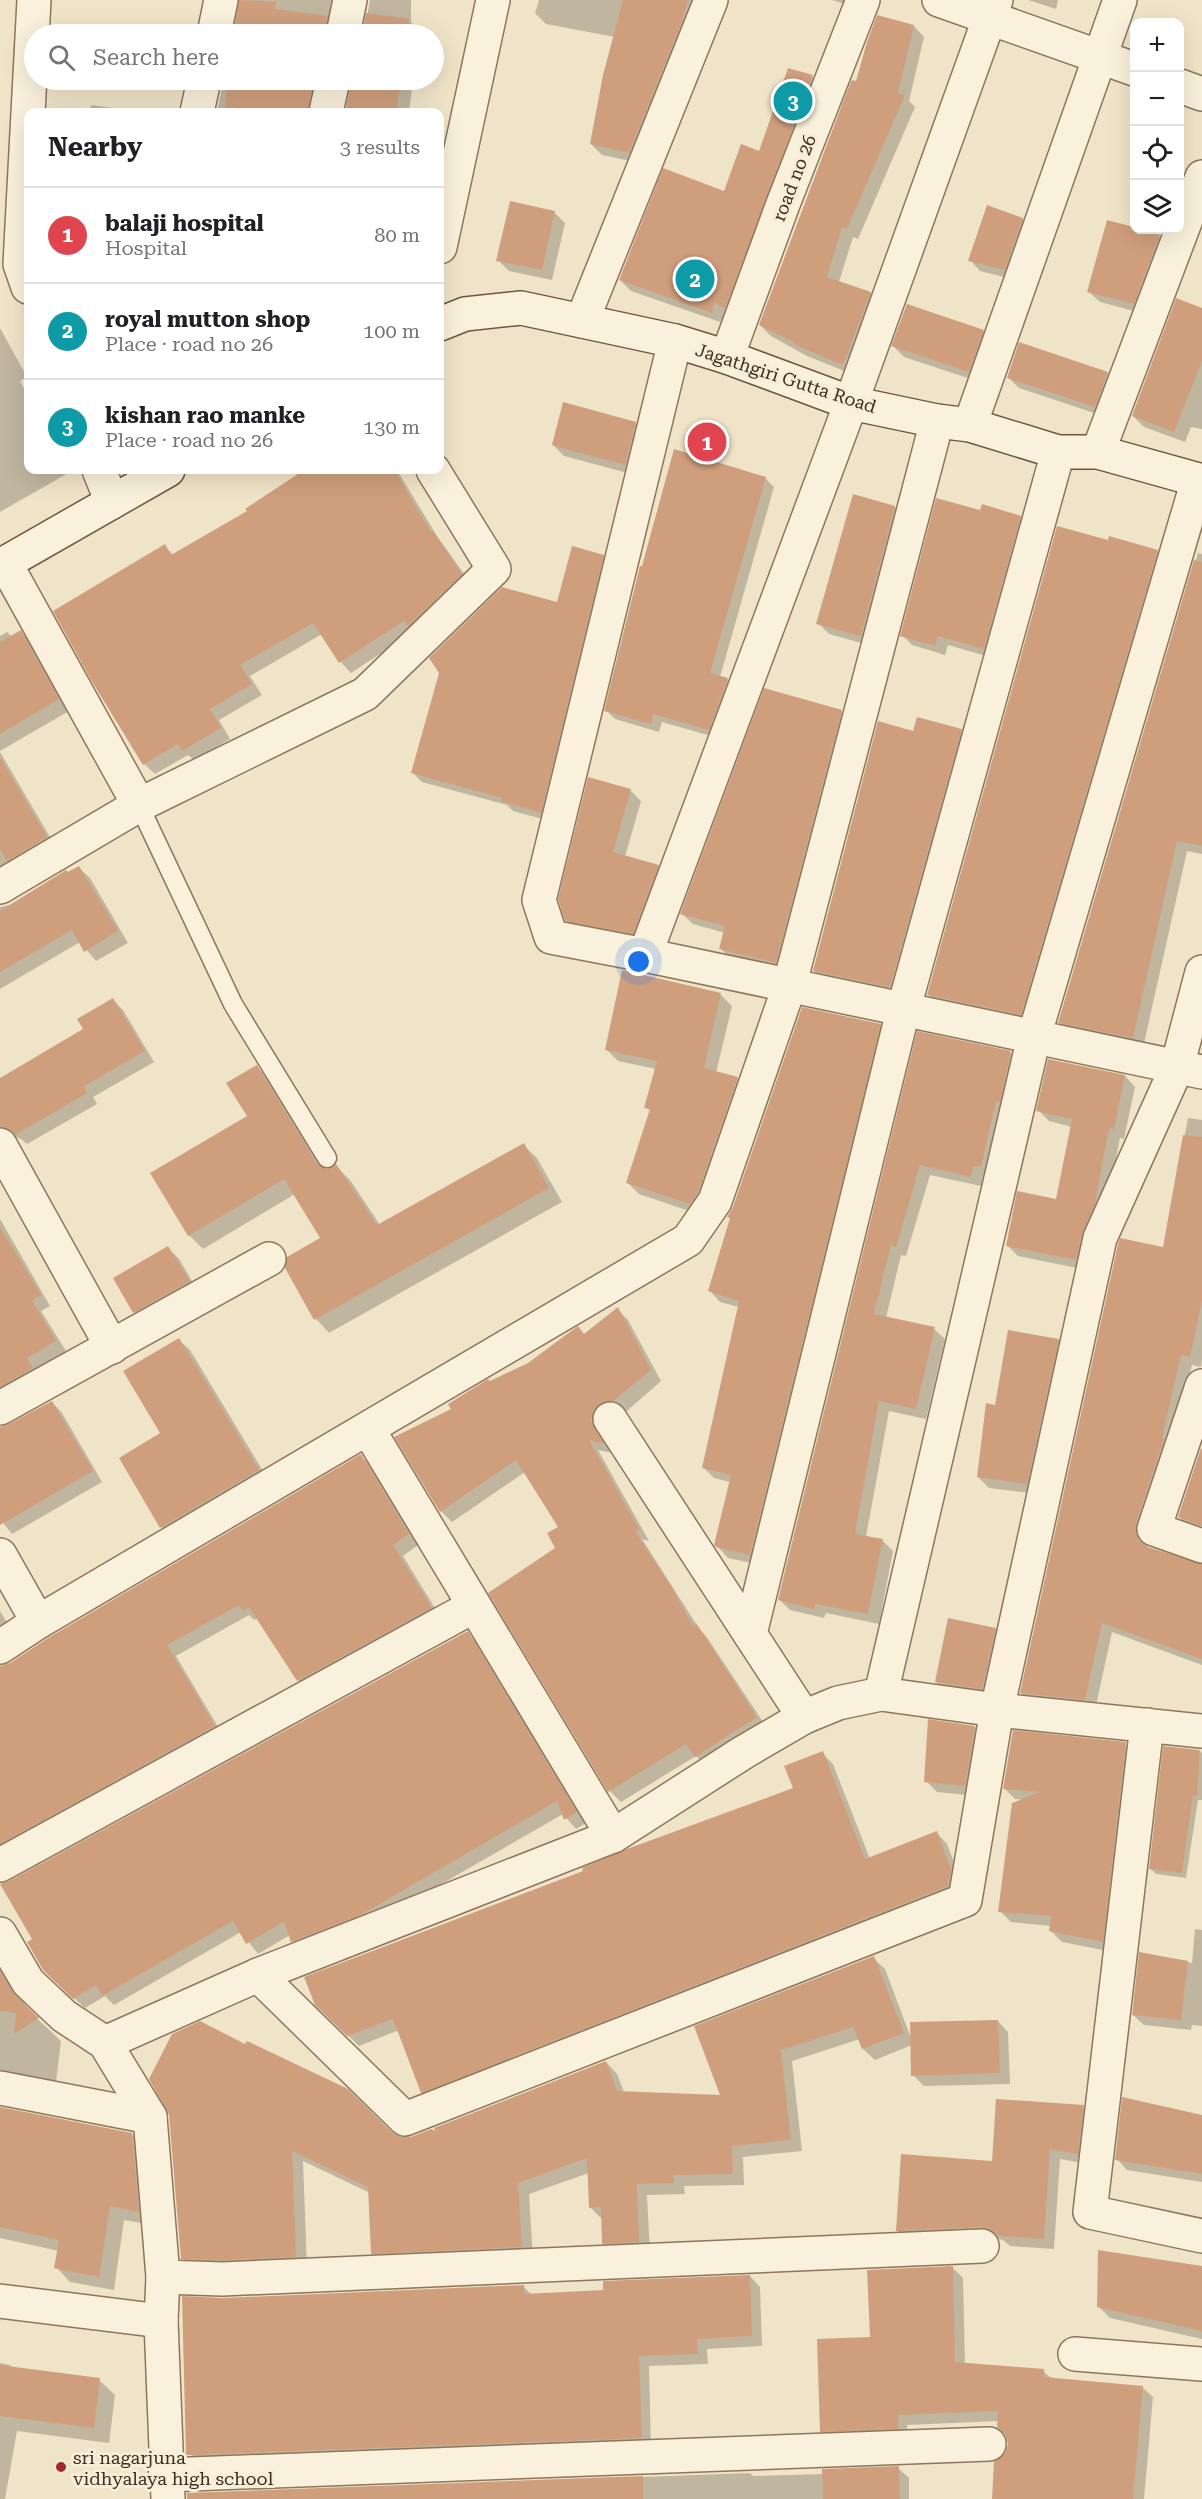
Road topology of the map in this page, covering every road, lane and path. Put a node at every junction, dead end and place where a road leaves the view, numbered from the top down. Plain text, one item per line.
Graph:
1 (34, 0) edge
2 (221, 0) edge
3 (350, 0) edge
4 (493, 0) edge
5 (711, 0) edge
6 (863, 0) edge
7 (939, 0) edge
8 (1120, 0) edge
9 (993, 8) edge
10 (32, 24) edge
11 (216, 24) edge
12 (345, 24) edge
13 (1098, 56) junction
14 (1130, 68) edge
15 (1184, 88) edge
16 (26, 90) edge
17 (202, 90) edge
18 (331, 90) edge
19 (1202, 94) edge
20 (25, 108) edge
21 (198, 108) edge
22 (327, 108) edge
23 (24, 115) edge
24 (1202, 177) edge
25 (444, 228) edge
26 (12, 252) edge
27 (582, 321) junction
28 (444, 322) edge
29 (675, 341) junction
30 (726, 357) junction
31 (851, 403) junction
32 (937, 421) junction
33 (970, 425) junction
34 (1058, 452) junction
35 (1098, 452) junction
36 (101, 474) edge
37 (161, 474) edge
38 (435, 474) edge
39 (1200, 481) edge
40 (112, 502) junction
41 (2, 565) edge
42 (139, 805) junction
43 (0, 887) edge
44 (645, 954) junction
45 (1202, 972) edge
46 (789, 987) junction
47 (903, 1011) junction
48 (1034, 1037) junction
49 (1190, 1070) edge
50 (0, 1145) edge
51 (327, 1158) dead end
52 (269, 1259) dead end
53 (112, 1347) junction
54 (1202, 1386) edge
55 (0, 1408) edge
56 (610, 1419) dead end
57 (368, 1429) junction
58 (1202, 1546) edge
59 (0, 1555) edge
60 (474, 1606) junction
61 (38, 1622) junction
62 (750, 1634) junction
63 (0, 1647) edge
64 (881, 1694) junction
65 (997, 1710) junction
66 (804, 1717) junction
67 (1147, 1725) junction
68 (1202, 1731) edge
69 (613, 1836) junction
70 (0, 1865) edge
71 (0, 1934) edge
72 (258, 1975) junction
73 (105, 2043) junction
74 (0, 2088) edge
75 (150, 2117) junction
76 (1202, 2236) edge
77 (982, 2246) dead end
78 (163, 2277) junction
79 (0, 2301) edge
80 (161, 2320) junction
81 (1075, 2354) dead end
82 (1202, 2364) edge
83 (989, 2444) dead end
84 (167, 2487) edge

1 - 10 street
2 - 11 street
3 - 12 street
4 - 25 street
5 - 27 street
6 - 30 street, road no 26
7 - 9 street
8 - 13 street
9 - 13 street
9 - 31 street
13 - 14 street
13 - 33 street
15 - 19 street
16 - 20 street
17 - 21 street
18 - 22 street
23 - 26 street
24 - 35 street
27 - 28 street, Jagathgiri Gutta Road
27 - 29 street, Jagathgiri Gutta Road
29 - 30 street, Jagathgiri Gutta Road
29 - 44 street
30 - 31 street, Jagathgiri Gutta Road
31 - 32 street, Jagathgiri Gutta Road
31 - 44 street
32 - 33 street, Jagathgiri Gutta Road
32 - 46 street
33 - 34 street, Jagathgiri Gutta Road
34 - 35 street, Jagathgiri Gutta Road
34 - 47 street
35 - 39 street, Jagathgiri Gutta Road
36 - 40 street
37 - 40 street
38 - 42 street
39 - 48 street
40 - 41 street
41 - 42 street
42 - 43 street
42 - 51 lane
44 - 46 street
45 - 49 street
46 - 47 street
46 - 57 street
47 - 48 street
47 - 62 street
48 - 49 street
48 - 64 street
49 - 65 street
50 - 53 street
52 - 53 street
53 - 55 street
54 - 58 street
56 - 62 street
57 - 60 street
57 - 61 street
59 - 61 street
60 - 69 street
60 - 70 street
61 - 63 street
62 - 66 street
64 - 65 street
64 - 66 street
65 - 67 street
65 - 72 street
66 - 69 street
67 - 68 street
67 - 76 street
69 - 72 street
71 - 73 street
72 - 73 street
73 - 75 street
74 - 75 street
75 - 78 street
77 - 78 street
78 - 80 street
79 - 80 street
80 - 84 street
81 - 82 street
83 - 84 street

